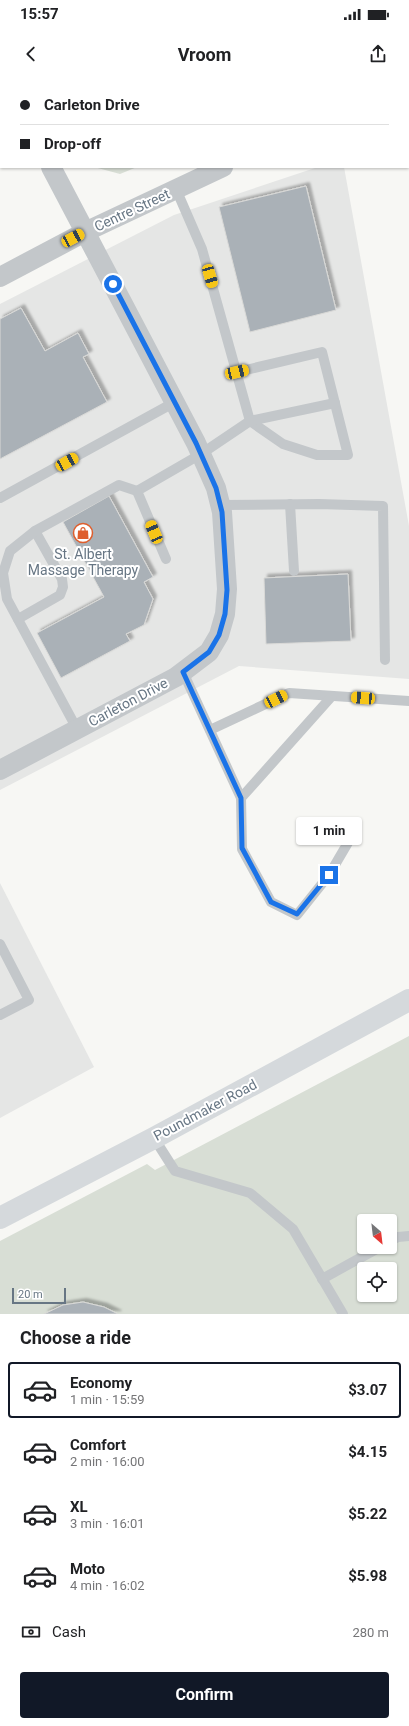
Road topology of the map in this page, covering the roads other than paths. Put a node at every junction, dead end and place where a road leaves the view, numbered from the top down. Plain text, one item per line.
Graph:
1 (52, 168) edge
2 (221, 168) edge
3 (176, 189) junction
4 (85, 232) junction
5 (0, 277) edge
6 (237, 372) junction
7 (175, 402) junction
8 (335, 403) junction
9 (250, 421) junction
10 (201, 454) junction
11 (137, 491) junction
12 (0, 498) edge
13 (290, 504) junction
14 (220, 505) junction
15 (36, 531) junction
16 (166, 559) dead end
17 (294, 571) dead end
18 (18, 619) junction
19 (385, 660) dead end
20 (183, 672) junction
21 (332, 696) junction
22 (409, 701) edge
23 (77, 729) junction
24 (210, 730) junction
25 (0, 770) edge
26 (241, 798) junction
27 (356, 829) dead end
28 (0, 944) edge
29 (409, 1000) edge
30 (0, 1015) edge
31 (154, 1138) junction
32 (0, 1218) edge
33 (409, 1236) edge
34 (397, 1238) edge
35 (367, 1254) edge
36 (322, 1279) junction
37 (343, 1314) edge

1 - 4 street, Carleton Drive
2 - 3 street, Centre Street
3 - 4 street, Centre Street
3 - 6 lane
4 - 5 street, Centre Street
4 - 7 street, Carleton Drive
6 - 8 lane
6 - 9 lane
7 - 10 street, Carleton Drive
7 - 12 lane
8 - 9 lane
8 - 9 lane
9 - 10 lane
10 - 11 lane
10 - 14 street, Carleton Drive
11 - 15 lane
11 - 16 lane
13 - 14 lane
13 - 17 lane
13 - 19 lane
14 - 20 street, Carleton Drive
15 - 18 lane
15 - 18 lane
18 - 23 lane
20 - 23 street, Carleton Drive
20 - 24 lane
21 - 22 lane
21 - 24 lane
21 - 26 lane
23 - 25 street, Carleton Drive
24 - 26 lane
26 - 27 lane
28 - 30 lane
29 - 31 street, Poundmaker Road
31 - 32 street, Poundmaker Road
31 - 36 lane
33 - 34 lane
35 - 36 lane
36 - 37 lane

